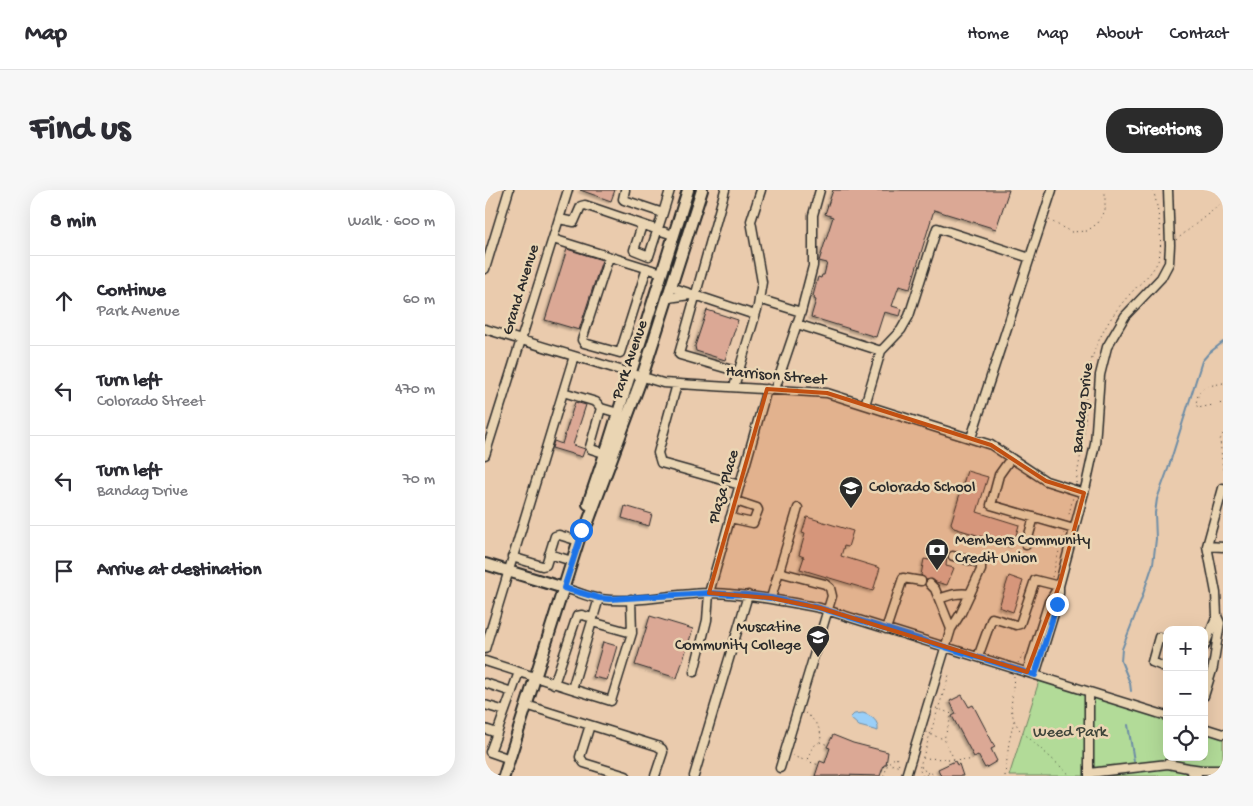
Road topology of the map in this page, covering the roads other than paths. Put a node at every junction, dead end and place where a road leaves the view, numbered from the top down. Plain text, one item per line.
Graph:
1 (509, 190) edge
2 (568, 190) edge
3 (625, 190) edge
4 (670, 190) edge
5 (687, 190) edge
6 (702, 190) edge
7 (725, 190) edge
8 (761, 190) edge
9 (820, 190) edge
10 (1052, 190) edge
11 (1168, 190) edge
12 (663, 213) junction
13 (559, 219) junction
14 (642, 225) junction
15 (658, 230) junction
16 (673, 235) junction
17 (553, 239) junction
18 (609, 257) junction
19 (1030, 258) junction
20 (647, 268) junction
21 (485, 269) edge
22 (662, 273) junction
23 (671, 287) junction
24 (693, 295) junction
25 (668, 298) junction
26 (759, 299) junction
27 (801, 312) junction
28 (755, 315) junction
29 (797, 324) junction
30 (485, 329) edge
31 (521, 340) junction
32 (586, 344) junction
33 (881, 351) junction
34 (578, 357) junction
35 (739, 372) junction
36 (630, 373) junction
37 (642, 377) junction
38 (677, 384) junction
39 (734, 387) junction
40 (771, 389) junction
41 (563, 392) junction
42 (865, 405) junction
43 (601, 408) junction
44 (618, 414) junction
45 (971, 438) junction
46 (485, 455) edge
47 (609, 455) junction
48 (1011, 458) junction
49 (740, 485) junction
50 (1223, 488) edge
51 (1084, 492) junction
52 (735, 501) junction
53 (798, 508) dead end
54 (730, 518) junction
55 (1034, 518) junction
56 (1074, 529) junction
57 (580, 538) junction
58 (1026, 545) dead end
59 (1207, 546) junction
60 (1223, 547) edge
61 (549, 554) junction
62 (953, 556) dead end
63 (512, 557) junction
64 (525, 561) junction
65 (572, 561) junction
66 (485, 564) edge
67 (508, 570) junction
68 (779, 572) junction
69 (521, 575) junction
70 (921, 581) dead end
71 (930, 584) dead end
72 (1059, 586) junction
73 (564, 588) junction
74 (709, 593) junction
75 (970, 594) junction
76 (748, 595) junction
77 (599, 598) junction
78 (771, 598) junction
79 (631, 599) junction
80 (939, 600) junction
81 (829, 611) junction
82 (1217, 616) junction
83 (593, 620) junction
84 (886, 628) junction
85 (951, 630) junction
86 (632, 633) junction
87 (1208, 637) edge
88 (1163, 638) edge
89 (945, 647) junction
90 (485, 649) edge
91 (978, 657) junction
92 (485, 661) edge
93 (1163, 666) edge
94 (1208, 666) edge
95 (519, 672) junction
96 (694, 672) dead end
97 (1031, 674) junction
98 (535, 678) junction
99 (485, 683) edge
100 (554, 684) junction
101 (573, 689) junction
102 (512, 692) junction
103 (1089, 692) junction
104 (485, 705) edge
105 (526, 705) junction
106 (505, 711) junction
107 (1163, 715) edge
108 (590, 725) junction
109 (485, 729) edge
110 (1208, 729) edge
111 (497, 733) junction
112 (1223, 734) edge
113 (510, 759) junction
114 (780, 768) dead end
115 (1188, 768) junction
116 (1223, 770) edge
117 (1089, 775) edge
118 (504, 776) edge
119 (627, 776) edge
120 (655, 776) edge
121 (694, 776) edge
122 (906, 776) edge
123 (1197, 776) edge

1 - 21 street
2 - 13 street, Grand Avenue
3 - 12 street
4 - 12 street
5 - 16 main road, Park Avenue
6 - 23 main road, Park Avenue
7 - 24 street
8 - 26 street
9 - 27 street, Plaza Place
10 - 19 street
11 - 51 street, Bandag Drive
12 - 15 street
13 - 14 street
13 - 17 street, Grand Avenue
14 - 15 street
14 - 15 street
15 - 16 street
16 - 22 main road, Park Avenue
17 - 18 street
17 - 31 street, Grand Avenue
18 - 20 street
18 - 32 street
19 - 33 street
19 - 45 street
20 - 22 street
20 - 32 street
22 - 36 main road, Park Avenue
23 - 24 street
23 - 25 main road, Park Avenue
24 - 25 street
24 - 28 street
24 - 35 street
25 - 37 main road, Park Avenue
26 - 27 street
26 - 28 street
27 - 29 street, Plaza Place
28 - 35 street
29 - 33 street
29 - 40 street, Plaza Place
30 - 31 street, Harrison Street
31 - 34 street, Harrison Street
31 - 46 street, Grand Avenue
32 - 34 street
33 - 42 street
34 - 36 street, Harrison Street
34 - 41 street
35 - 39 street
36 - 37 street, Harrison Street
36 - 44 main road, Park Avenue
37 - 38 street, Harrison Street
37 - 47 main road, Park Avenue
38 - 39 street, Harrison Street
38 - 49 street
39 - 40 street, Harrison Street
40 - 42 street, Harrison Street
40 - 49 street, Plaza Place
41 - 43 street
41 - 63 street
42 - 45 street, Harrison Street
43 - 44 street
43 - 47 street
44 - 47 main road, Park Avenue
45 - 48 street, Harrison Street
47 - 57 main road, Park Avenue
48 - 51 street, Harrison Street
48 - 55 street
49 - 52 street, Plaza Place
50 - 59 street
51 - 56 street, Bandag Drive
52 - 54 street, Plaza Place
52 - 54 street
53 - 68 street
54 - 74 street, Plaza Place
55 - 56 street
55 - 58 street
56 - 72 street, Bandag Drive
57 - 61 street
57 - 65 main road, Park Avenue
59 - 60 street
59 - 82 street
61 - 64 street
61 - 65 street
62 - 75 street
63 - 64 street
63 - 67 street
64 - 69 street
65 - 73 main road, Park Avenue
66 - 67 main road
67 - 69 main road
67 - 90 street
68 - 78 street
68 - 81 street
69 - 73 main road
70 - 84 street
71 - 80 street
72 - 91 street
72 - 97 street, Bandag Drive
73 - 77 street
73 - 98 main road, Park Avenue
74 - 76 street
74 - 79 street
74 - 96 street, Plaza Place
75 - 80 street
75 - 85 street
76 - 78 street
76 - 121 street
77 - 79 street
77 - 83 street
78 - 81 street
79 - 86 street
80 - 85 street
81 - 84 street
81 - 114 street
82 - 87 street
82 - 94 street
83 - 86 street
83 - 100 street
83 - 101 street
84 - 89 street
85 - 89 street
86 - 101 street
88 - 93 street
89 - 91 street
89 - 122 street
91 - 97 street
92 - 95 street
95 - 98 street
95 - 102 street
97 - 103 street
98 - 100 street
98 - 105 main road, Park Avenue
99 - 102 street
100 - 101 street
102 - 106 street
103 - 107 street
103 - 117 street
104 - 106 street
105 - 108 street
105 - 113 main road, Park Avenue
106 - 111 street
108 - 119 street
108 - 120 street
109 - 111 street
110 - 112 street
111 - 113 street
113 - 118 main road, Park Avenue
115 - 116 street
115 - 117 street
115 - 123 street

